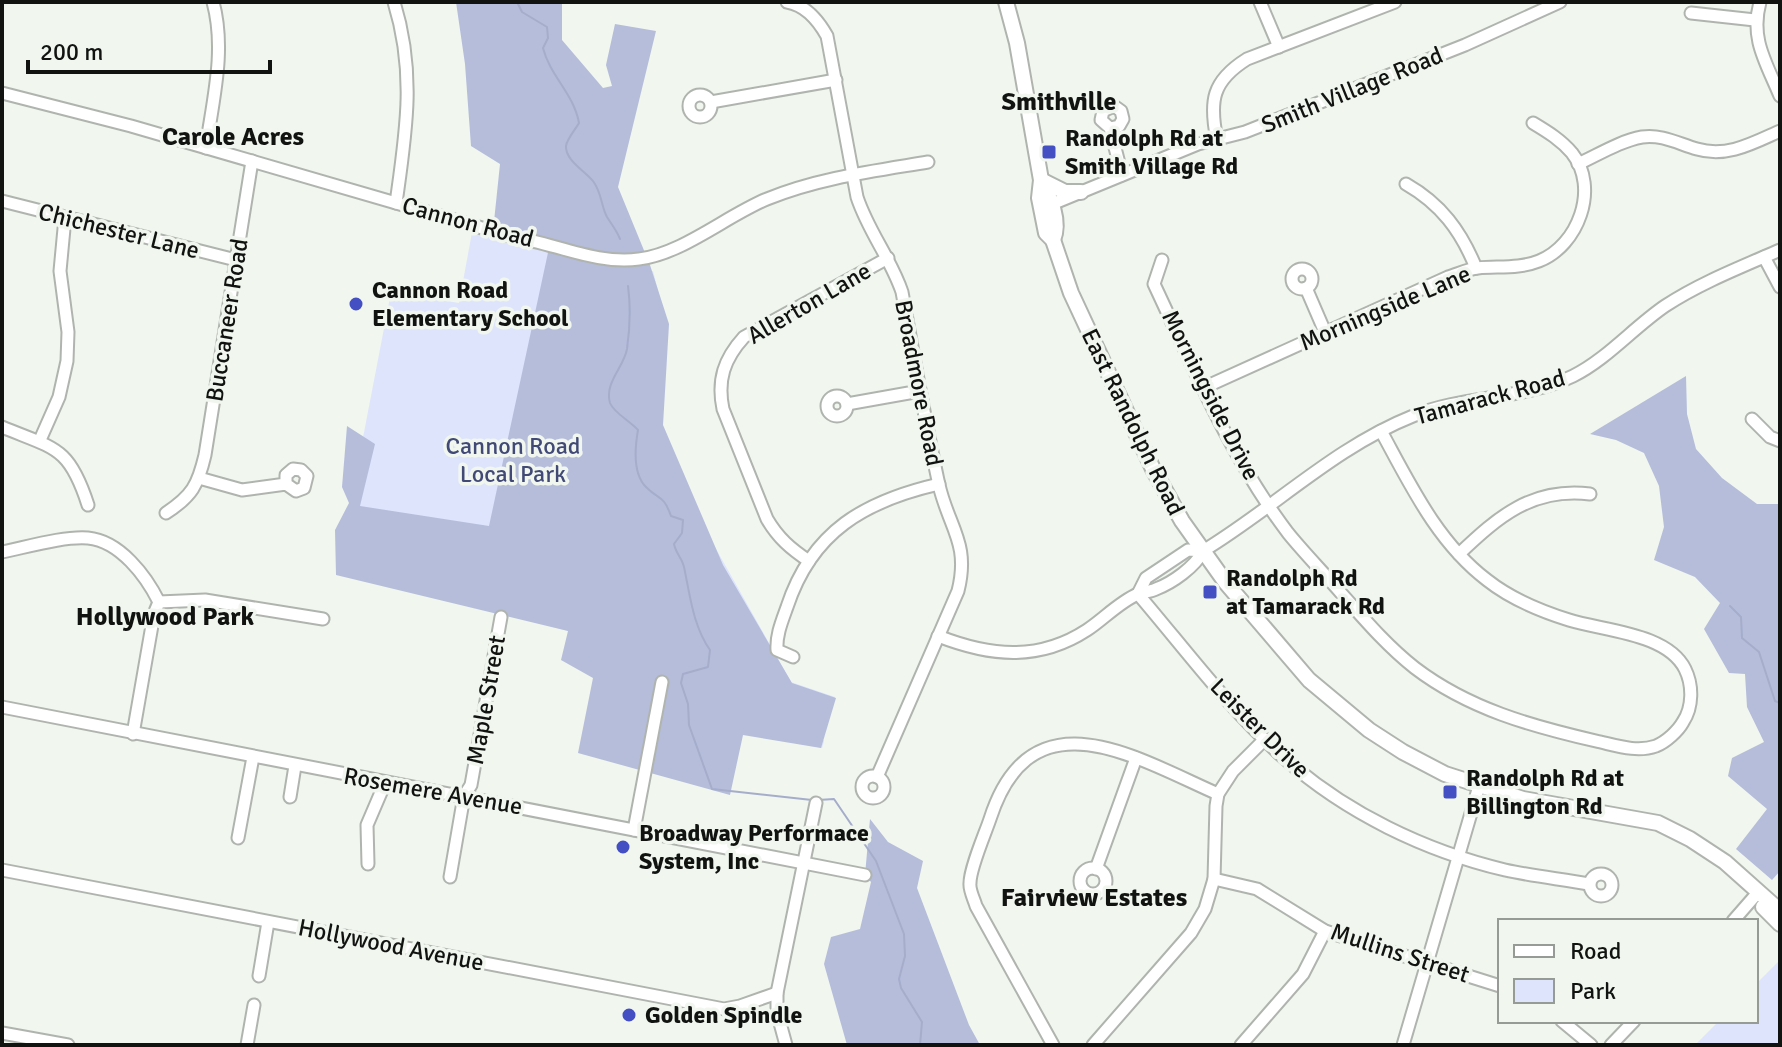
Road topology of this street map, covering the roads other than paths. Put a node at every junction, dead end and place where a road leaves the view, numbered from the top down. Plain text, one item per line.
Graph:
1 (213, 2) edge
2 (394, 2) edge
3 (787, 2) edge
4 (1006, 2) edge
5 (1260, 2) edge
6 (1395, 2) edge
7 (1560, 2) edge
8 (1760, 2) edge
9 (1691, 13) dead end
10 (1755, 20) junction
11 (1279, 47) junction
12 (836, 80) junction
13 (2, 93) edge
14 (1780, 96) edge
15 (711, 102) dead end
16 (1533, 123) dead end
17 (1110, 128) dead end
18 (1780, 131) edge
19 (1217, 140) junction
20 (206, 148) junction
21 (252, 161) junction
22 (928, 162) dead end
23 (1578, 164) junction
24 (854, 175) junction
25 (1122, 175) junction
26 (1041, 180) junction
27 (1406, 184) dead end
28 (1081, 192) junction
29 (2, 201) edge
30 (396, 203) junction
31 (1052, 204) junction
32 (65, 218) junction
33 (1053, 240) junction
34 (1780, 250) edge
35 (1764, 257) junction
36 (888, 258) junction
37 (236, 260) junction
38 (1162, 260) dead end
39 (1476, 268) junction
40 (1780, 287) edge
41 (1306, 288) dead end
42 (1325, 332) junction
43 (1203, 388) junction
44 (920, 391) junction
45 (847, 404) dead end
46 (1752, 419) dead end
47 (2, 427) edge
48 (1381, 431) junction
49 (40, 440) junction
50 (1780, 441) edge
51 (199, 478) junction
52 (286, 484) dead end
53 (939, 484) junction
54 (1590, 494) dead end
55 (88, 505) dead end
56 (1269, 505) junction
57 (166, 513) dead end
58 (1203, 551) junction
59 (2, 552) edge
60 (1459, 554) junction
61 (809, 561) junction
62 (1138, 594) junction
63 (159, 602) junction
64 (501, 617) dead end
65 (323, 619) dead end
66 (938, 636) junction
67 (793, 657) dead end
68 (662, 682) dead end
69 (2, 707) edge
70 (133, 734) junction
71 (1265, 739) junction
72 (253, 757) junction
73 (1136, 758) junction
74 (295, 766) junction
75 (877, 777) dead end
76 (385, 783) junction
77 (1479, 786) junction
78 (1218, 794) junction
79 (464, 796) junction
80 (290, 797) dead end
81 (816, 803) dead end
82 (1639, 821) junction
83 (634, 830) junction
84 (238, 838) dead end
85 (1458, 856) junction
86 (803, 863) junction
87 (368, 864) dead end
88 (1096, 869) dead end
89 (2, 870) edge
90 (865, 875) dead end
91 (450, 877) dead end
92 (1214, 879) junction
93 (1589, 884) dead end
94 (1754, 897) junction
95 (1780, 911) edge
96 (1735, 919) edge
97 (268, 922) junction
98 (1780, 924) edge
99 (1325, 931) junction
100 (1427, 963) junction
101 (259, 976) dead end
102 (1498, 985) edge
103 (777, 993) junction
104 (254, 1005) dead end
105 (1564, 1023) edge
106 (1632, 1023) edge
107 (2, 1033) edge
108 (68, 1045) edge
109 (247, 1045) edge
110 (786, 1045) edge
111 (1053, 1045) edge
112 (1093, 1045) edge
113 (1241, 1045) edge
114 (1403, 1045) edge
115 (1591, 1045) edge
116 (1611, 1045) edge

1 - 20 street
2 - 30 street
3 - 12 street, Broadmore Road
4 - 26 main road, East Randolph Road
5 - 11 street
6 - 11 street
7 - 19 street, Smith Village Road
8 - 10 street
9 - 10 street
10 - 14 street
11 - 19 street
12 - 15 street
12 - 24 street, Broadmore Road
13 - 20 street, Cannon Road
16 - 23 street
17 - 25 street
18 - 23 street
19 - 25 street, Smith Village Road
20 - 21 street, Cannon Road
21 - 30 street, Cannon Road
21 - 37 street, Buccaneer Road
22 - 24 street, Cannon Road
23 - 39 street, Morningside Lane
24 - 30 street, Cannon Road
24 - 36 street, Broadmore Road
25 - 28 street, Smith Village Road
26 - 28 main road
26 - 31 main road, East Randolph Road
26 - 33 main road, East Randolph Road
27 - 39 street
28 - 31 street, Smith Village Road
29 - 32 street, Chichester Lane
31 - 33 main road, East Randolph Road
32 - 37 street, Chichester Lane
32 - 49 street
33 - 58 main road, East Randolph Road
34 - 35 street, Tamarack Road
35 - 40 street
35 - 48 street, Tamarack Road
36 - 44 street, Broadmore Road
36 - 61 street, Allerton Lane
37 - 51 street, Buccaneer Road
38 - 43 street, Morningside Drive
39 - 42 street, Morningside Lane
41 - 42 street
42 - 43 street, Morningside Lane
43 - 56 street, Morningside Drive
44 - 45 street
44 - 53 street, Broadmore Road
46 - 50 street
47 - 49 street
48 - 56 street, Tamarack Road
48 - 60 street
49 - 55 street
51 - 52 street
51 - 57 street
53 - 61 street
53 - 66 street, Broadmore Road
54 - 60 street
56 - 58 street, Tamarack Road
56 - 60 street, Morningside Drive
58 - 62 street, Tamarack Road
58 - 77 main road, East Randolph Road
59 - 63 street
61 - 67 street
62 - 66 street, Tamarack Road
62 - 71 street, Leister Drive
63 - 65 street
63 - 70 street
64 - 79 street, Maple Street
66 - 75 street, Broadmore Road
68 - 83 street
69 - 70 street, Rosemere Avenue
70 - 72 street, Rosemere Avenue
71 - 78 street
71 - 85 street, Leister Drive
72 - 74 street, Rosemere Avenue
72 - 84 street
73 - 78 street
73 - 88 street
73 - 111 street
74 - 76 street, Rosemere Avenue
74 - 80 street
76 - 79 street, Rosemere Avenue
76 - 87 street
77 - 82 main road, East Randolph Road
77 - 85 street
78 - 92 street
79 - 83 street, Rosemere Avenue
79 - 91 street, Maple Street
81 - 86 street
82 - 94 main road, East Randolph Road
82 - 95 main road, East Randolph Road
83 - 86 street, Rosemere Avenue
85 - 93 street, Leister Drive
85 - 100 street
86 - 90 street, Rosemere Avenue
86 - 103 street
89 - 97 street, Hollywood Avenue
92 - 99 street, Mullins Street
92 - 112 street
94 - 96 street
94 - 98 main road, East Randolph Road
97 - 101 street
97 - 103 street, Hollywood Avenue
99 - 100 street, Mullins Street
99 - 113 street
100 - 102 street, Mullins Street
100 - 114 street
103 - 110 street
104 - 109 street
105 - 115 street
106 - 116 street
107 - 108 street

